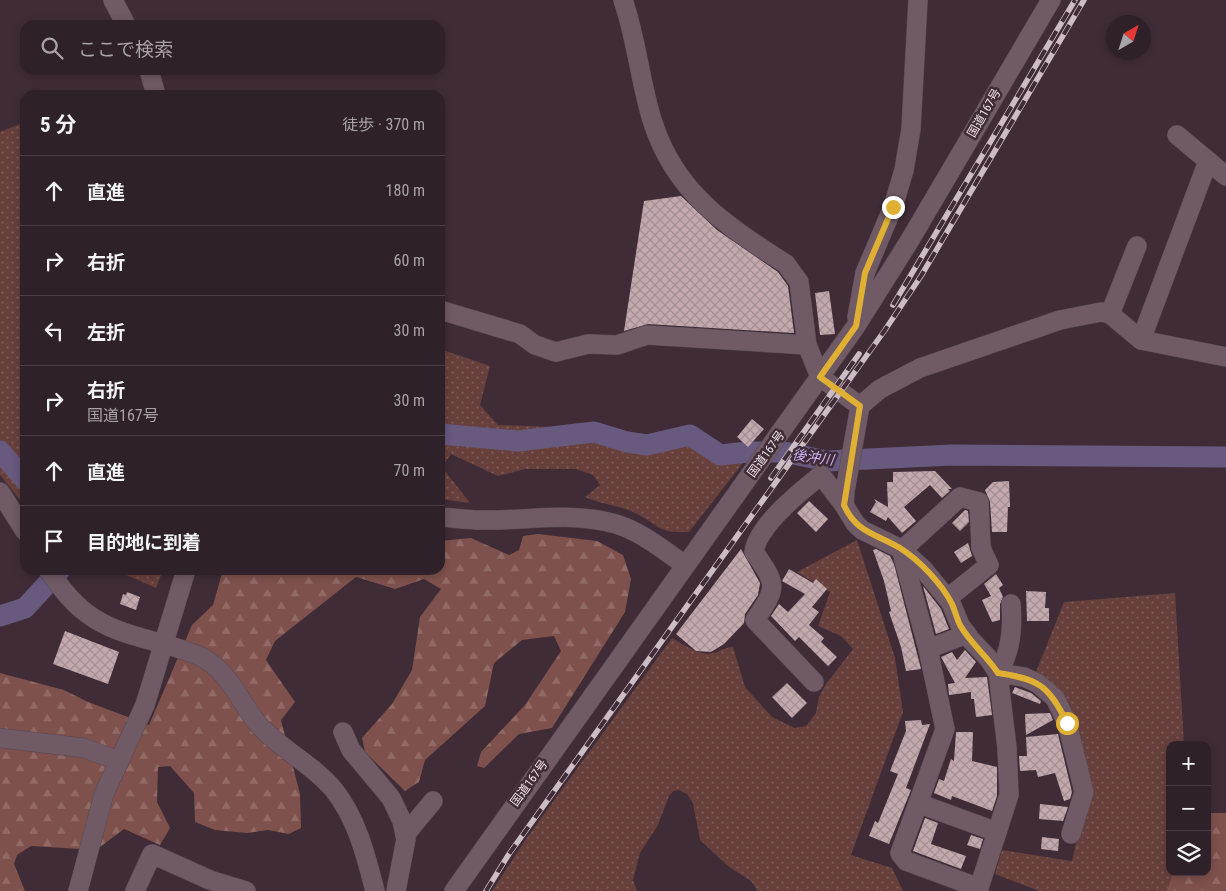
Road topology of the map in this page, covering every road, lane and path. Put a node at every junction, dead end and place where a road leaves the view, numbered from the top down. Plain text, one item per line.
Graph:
1 (113, 0) edge
2 (623, 0) edge
3 (918, 0) edge
4 (1051, 0) edge
5 (123, 20) edge
6 (150, 75) edge
7 (155, 90) edge
8 (1177, 135) dead end
9 (1208, 161) junction
10 (1226, 176) edge
11 (1137, 246) dead end
12 (445, 312) edge
13 (1110, 314) junction
14 (856, 326) junction
15 (1140, 340) junction
16 (807, 346) junction
17 (1226, 356) edge
18 (820, 377) junction
19 (860, 406) junction
20 (0, 492) edge
21 (845, 498) junction
22 (445, 517) edge
23 (20, 523) edge
24 (902, 549) junction
25 (685, 565) junction
26 (52, 575) edge
27 (184, 575) edge
28 (948, 598) junction
29 (1011, 604) dead end
30 (967, 634) junction
31 (162, 644) junction
32 (928, 649) junction
33 (998, 673) junction
34 (814, 682) dead end
35 (343, 732) dead end
36 (0, 738) edge
37 (120, 761) junction
38 (433, 801) dead end
39 (920, 804) junction
40 (997, 832) junction
41 (405, 834) junction
42 (1072, 834) dead end
43 (208, 885) edge
44 (979, 889) edge
45 (78, 891) edge
46 (135, 891) edge
47 (246, 891) edge
48 (375, 891) edge
49 (396, 891) edge
50 (454, 891) edge

1 - 5 street
2 - 16 street
3 - 14 street
4 - 14 street, 国道167号
6 - 7 street
8 - 9 street
9 - 10 street
9 - 15 street
11 - 13 street
12 - 16 street
13 - 15 street
13 - 19 street
14 - 18 street, 国道167号
15 - 17 street
16 - 18 street
18 - 19 street
18 - 25 street, 国道167号
19 - 21 street
20 - 23 street
21 - 24 street
21 - 34 street
22 - 25 street
24 - 28 street
24 - 28 street
24 - 32 street
25 - 50 street, 国道167号
26 - 31 street
27 - 31 street
28 - 30 street
29 - 33 street
30 - 32 street
30 - 33 street
31 - 37 street
31 - 48 street
32 - 39 street
33 - 40 street
33 - 42 street
35 - 41 street
36 - 37 street
37 - 45 street
38 - 41 street
39 - 40 street
39 - 44 street
40 - 44 street
41 - 49 street
43 - 46 street
43 - 47 street

